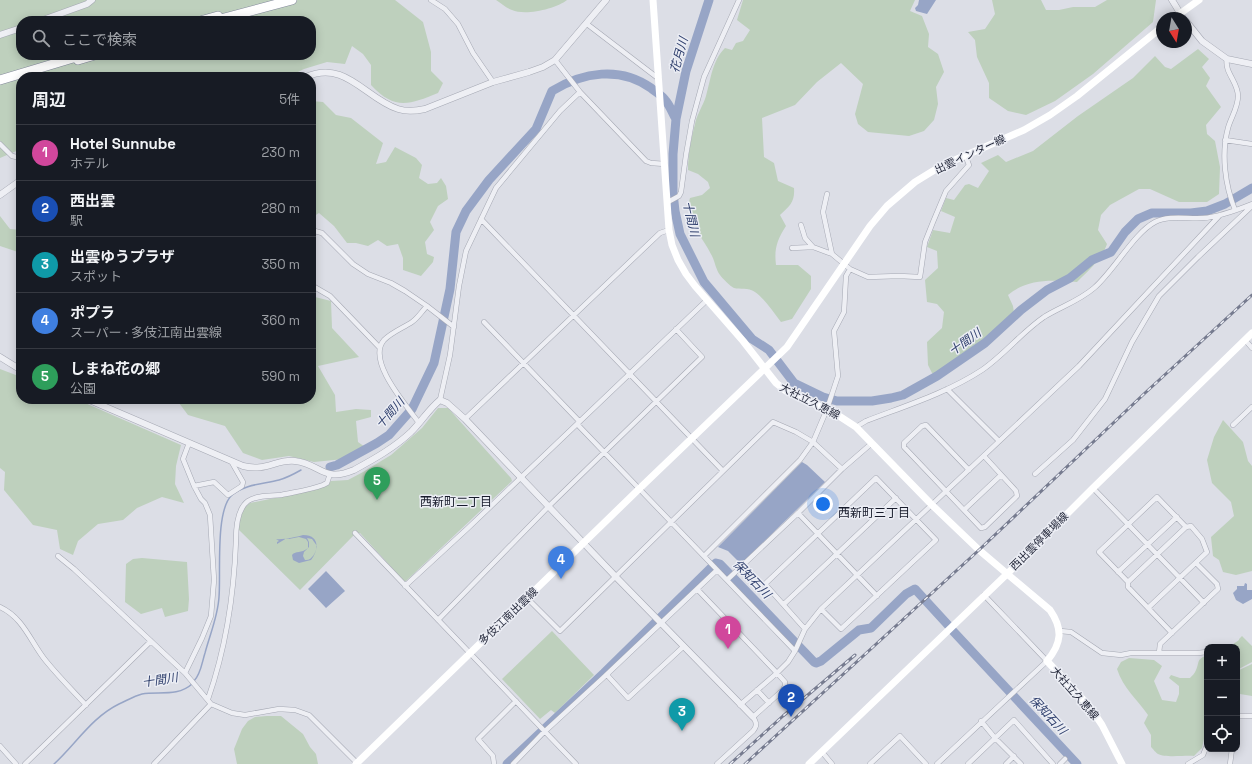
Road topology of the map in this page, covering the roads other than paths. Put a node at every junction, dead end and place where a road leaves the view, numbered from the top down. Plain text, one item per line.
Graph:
1 (92, 0) edge
2 (278, 0) edge
3 (292, 0) edge
4 (431, 0) edge
5 (606, 0) edge
6 (653, 0) edge
7 (739, 0) edge
8 (1172, 0) edge
9 (1199, 0) edge
10 (1177, 12) edge
11 (1184, 12) edge
12 (54, 16) edge
13 (219, 16) edge
14 (232, 16) edge
15 (587, 24) junction
16 (1192, 29) edge
17 (16, 30) edge
18 (1156, 32) edge
19 (0, 35) edge
20 (1227, 59) junction
21 (66, 60) edge
22 (78, 60) edge
23 (554, 60) junction
24 (1252, 64) edge
25 (27, 72) edge
26 (39, 72) edge
27 (16, 75) edge
28 (316, 75) edge
29 (16, 79) edge
30 (659, 79) junction
31 (0, 80) edge
32 (493, 82) junction
33 (0, 84) edge
34 (580, 92) junction
35 (1225, 140) junction
36 (0, 144) edge
37 (1252, 144) edge
38 (965, 155) junction
39 (16, 157) edge
40 (665, 164) junction
41 (16, 184) edge
42 (827, 194) dead end
43 (0, 195) edge
44 (668, 202) junction
45 (1252, 205) edge
46 (1235, 210) junction
47 (1220, 215) junction
48 (481, 219) junction
49 (801, 225) dead end
50 (669, 230) junction
51 (316, 231) edge
52 (813, 247) junction
53 (792, 248) dead end
54 (832, 254) junction
55 (844, 264) junction
56 (850, 270) junction
57 (316, 288) edge
58 (707, 300) junction
59 (427, 306) junction
60 (574, 315) junction
61 (484, 322) dead end
62 (454, 327) junction
63 (676, 329) junction
64 (1252, 333) edge
65 (1245, 340) junction
66 (380, 348) junction
67 (1252, 348) edge
68 (0, 357) edge
69 (524, 363) junction
70 (16, 367) edge
71 (764, 370) junction
72 (629, 373) junction
73 (947, 389) junction
74 (440, 400) junction
75 (656, 401) junction
76 (99, 404) edge
77 (1252, 407) edge
78 (827, 409) junction
79 (465, 418) junction
80 (420, 423) junction
81 (578, 423) junction
82 (1233, 425) dead end
83 (856, 427) junction
84 (692, 438) junction
85 (999, 441) junction
86 (813, 442) junction
87 (189, 443) junction
88 (872, 443) junction
89 (604, 452) junction
90 (984, 456) junction
91 (231, 461) junction
92 (842, 469) junction
93 (969, 470) junction
94 (724, 471) junction
95 (330, 474) junction
96 (1001, 474) junction
97 (1035, 474) dead end
98 (521, 477) junction
99 (194, 486) junction
100 (640, 488) junction
101 (1093, 488) junction
102 (946, 492) junction
103 (896, 498) junction
104 (932, 505) junction
105 (549, 506) junction
106 (964, 510) junction
107 (798, 513) junction
108 (1177, 517) junction
109 (916, 519) junction
110 (671, 523) junction
111 (1128, 525) junction
112 (1186, 527) junction
113 (355, 533) dead end
114 (818, 533) junction
115 (584, 543) junction
116 (1147, 544) junction
117 (837, 554) junction
118 (704, 555) junction
119 (1157, 555) junction
120 (58, 556) dead end
121 (1196, 563) junction
122 (717, 570) junction
123 (1118, 572) junction
124 (856, 574) junction
125 (1007, 574) junction
126 (616, 577) junction
127 (1180, 578) junction
128 (727, 580) junction
129 (1128, 582) junction
130 (405, 586) junction
131 (697, 589) junction
132 (984, 595) junction
133 (877, 596) junction
134 (527, 598) junction
135 (1204, 603) junction
136 (784, 604) junction
137 (0, 607) edge
138 (1148, 608) junction
139 (821, 609) junction
140 (438, 620) junction
141 (662, 624) junction
142 (806, 629) junction
143 (1060, 631) junction
144 (1172, 633) junction
145 (151, 641) junction
146 (684, 646) junction
147 (795, 651) junction
148 (1204, 652) edge
149 (471, 653) junction
150 (1159, 653) junction
151 (1047, 661) junction
152 (185, 673) junction
153 (777, 673) junction
154 (607, 675) junction
155 (757, 690) junction
156 (208, 699) junction
157 (516, 702) junction
158 (769, 703) junction
159 (211, 704) junction
160 (86, 705) junction
161 (740, 705) junction
162 (1240, 716) edge
163 (1252, 716) edge
164 (753, 717) junction
165 (981, 721) junction
166 (545, 732) junction
167 (995, 738) junction
168 (0, 746) edge
169 (824, 750) junction
170 (1204, 752) edge
171 (1232, 752) edge
172 (1014, 756) junction
173 (1065, 759) dead end
174 (16, 764) edge
175 (26, 764) edge
176 (154, 764) edge
177 (357, 764) edge
178 (494, 764) edge
179 (513, 764) edge
180 (576, 764) edge
181 (717, 764) edge
182 (809, 764) edge
183 (832, 764) edge
184 (870, 764) edge
185 (926, 764) edge
186 (936, 764) edge
187 (968, 764) edge
188 (1006, 764) edge
189 (1021, 764) edge
190 (1053, 764) edge
191 (1060, 764) edge
192 (1122, 764) edge
193 (1188, 764) edge
194 (1230, 764) edge

1 - 12 street
2 - 13 highway
3 - 14 highway
4 - 32 street
5 - 15 street
6 - 30 main road, 大社立久恵線
7 - 44 street
8 - 10 street
9 - 11 main road
15 - 23 street
15 - 30 street
16 - 20 street
17 - 19 street
18 - 38 main road, 出雲インター線
20 - 24 street
20 - 35 street
21 - 25 highway
22 - 26 highway
23 - 32 street
23 - 34 street
27 - 31 highway
28 - 32 street
29 - 33 highway
30 - 40 main road, 大社立久恵線
34 - 40 street
34 - 48 street
35 - 37 street
35 - 46 street
36 - 39 street
38 - 55 main road, 出雲インター線
38 - 56 street
40 - 44 main road, 大社立久恵線
41 - 43 street
42 - 54 street
44 - 50 main road, 大社立久恵線
45 - 46 street
45 - 97 street
46 - 47 street
47 - 73 street
47 - 85 street
48 - 60 street
48 - 62 street
49 - 52 street
50 - 58 main road, 大社立久恵線
50 - 60 street
51 - 59 street
52 - 53 street
52 - 54 street
54 - 55 street
55 - 56 street
55 - 71 main road, 出雲インター線
56 - 78 street
57 - 66 street
58 - 63 street
58 - 71 main road, 大社立久恵線
59 - 62 street
59 - 66 street
60 - 69 street
60 - 72 street
61 - 69 street
62 - 74 street
63 - 72 street
63 - 75 street
64 - 65 main road, 西出雲停車場線
65 - 67 street
65 - 101 main road, 西出雲停車場線
66 - 80 street
68 - 70 street
69 - 79 street
69 - 81 street
71 - 78 main road, 大社立久恵線
71 - 84 main road, 多伎江南出雲線
72 - 75 street
72 - 81 street
73 - 83 street
73 - 85 street
74 - 79 street
74 - 80 street
75 - 84 street
75 - 89 street
76 - 87 street
77 - 82 street
78 - 83 main road, 大社立久恵線
78 - 86 street
79 - 98 street
80 - 95 street
81 - 89 street
81 - 98 street
83 - 88 main road, 大社立久恵線
84 - 94 street
84 - 100 main road, 多伎江南出雲線
85 - 90 street
86 - 92 street
86 - 94 street
86 - 118 street
87 - 91 street
87 - 99 street
88 - 92 street
88 - 104 main road, 大社立久恵線
89 - 100 street
89 - 105 street
90 - 93 street
90 - 96 street
91 - 95 street
91 - 99 street
92 - 107 street
93 - 102 street
93 - 102 street
94 - 110 street
95 - 156 street
96 - 106 street
96 - 106 street
98 - 105 street
98 - 130 street
99 - 152 street
100 - 110 street
100 - 115 main road, 多伎江南出雲線
101 - 111 street
101 - 125 main road, 西出雲停車場線
102 - 104 street
102 - 106 street
103 - 109 street
103 - 114 street
103 - 117 street
104 - 109 street
104 - 125 main road, 大社立久恵線
105 - 115 street
105 - 140 street
107 - 114 street
107 - 128 street
108 - 111 street
108 - 112 street
108 - 116 street
109 - 124 street
109 - 133 street
110 - 118 street
110 - 126 street
111 - 116 street
111 - 123 street
112 - 119 street
112 - 121 street
113 - 130 street
114 - 117 street
114 - 136 street
115 - 126 street
115 - 134 main road, 多伎江南出雲線
116 - 119 street
116 - 123 street
117 - 124 street
117 - 136 street
118 - 122 street
119 - 127 street
119 - 129 street
120 - 145 street
121 - 127 street
121 - 135 street
122 - 128 street
122 - 131 street
123 - 129 street
124 - 133 street
124 - 139 street
125 - 132 main road, 西出雲停車場線
125 - 143 main road, 大社立久恵線
126 - 134 street
126 - 141 street
127 - 135 street
127 - 138 street
128 - 147 street
129 - 138 street
130 - 140 street
131 - 141 street
131 - 153 street
132 - 151 street
132 - 169 main road, 西出雲停車場線
133 - 139 street
134 - 149 main road, 多伎江南出雲線
135 - 144 street
136 - 142 street
137 - 160 street
138 - 144 street
139 - 142 street
140 - 149 street
141 - 146 street
141 - 154 street
142 - 147 street
143 - 150 street
143 - 151 main road, 大社立久恵線
144 - 150 street
145 - 152 street
145 - 160 street
146 - 154 street
146 - 161 street
147 - 153 street
148 - 150 street
149 - 157 street
149 - 177 main road, 多伎江南出雲線
151 - 165 street
151 - 192 main road, 大社立久恵線
152 - 156 street
153 - 155 street
153 - 158 street
154 - 166 street
155 - 158 street
155 - 161 street
156 - 159 street
157 - 166 street
157 - 178 street
158 - 164 street
159 - 176 street
159 - 177 street
160 - 175 street
161 - 164 street
162 - 163 street
164 - 181 street
165 - 167 street
165 - 186 street
166 - 179 street
166 - 180 street
167 - 172 street
167 - 187 street
167 - 190 street
168 - 174 street
169 - 182 main road
169 - 183 street
170 - 193 street
171 - 194 street
172 - 188 street
172 - 189 street
173 - 191 street
184 - 185 street

